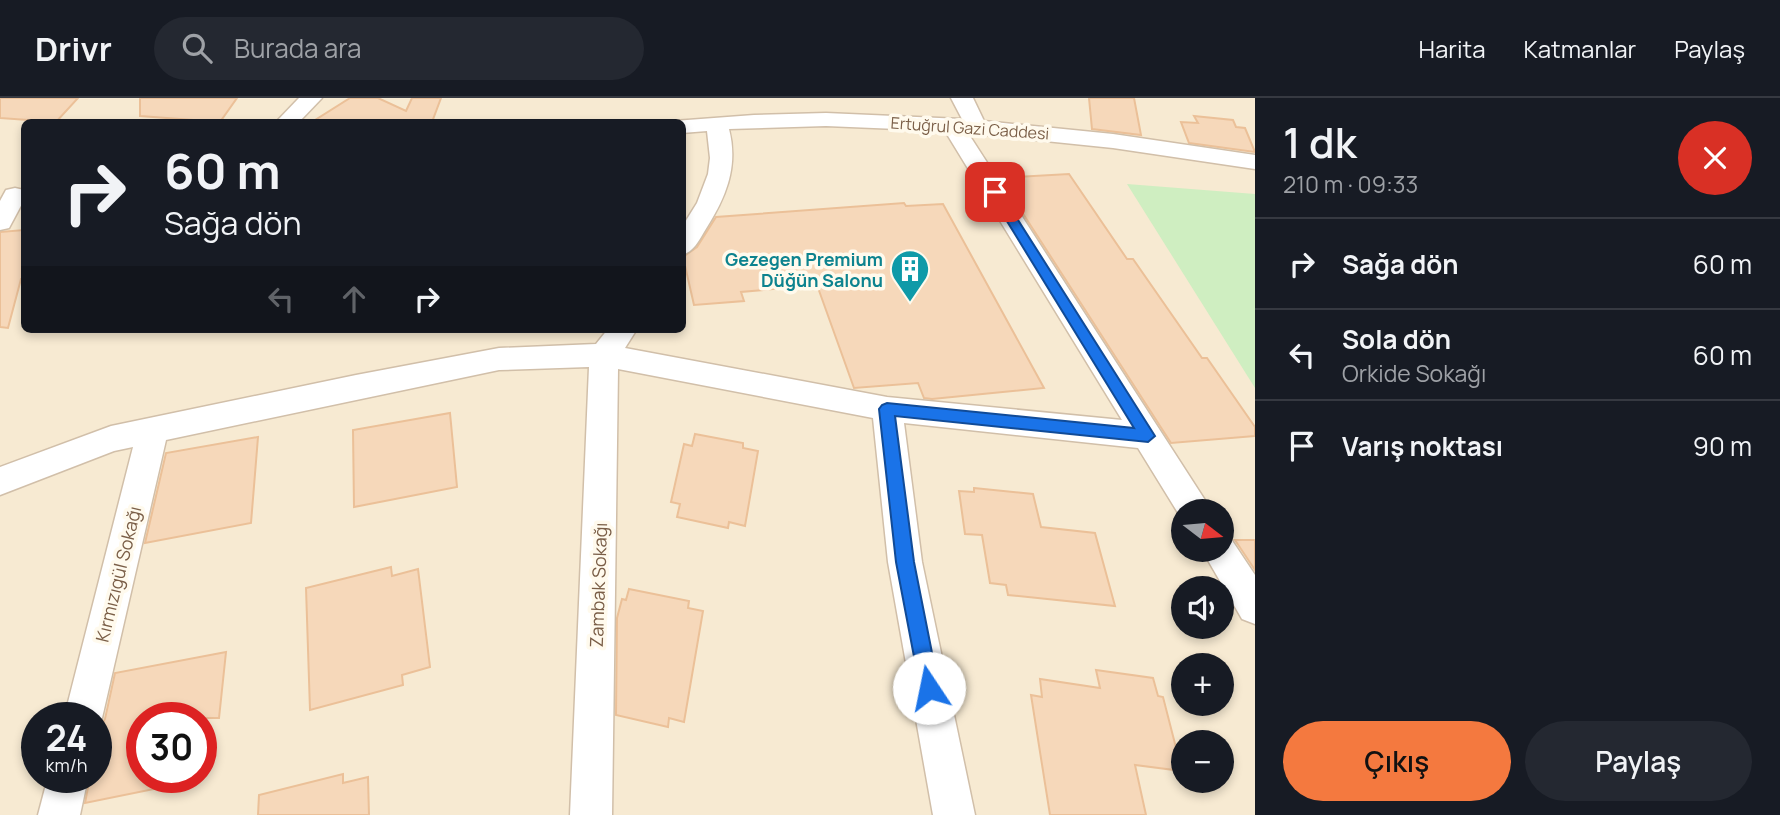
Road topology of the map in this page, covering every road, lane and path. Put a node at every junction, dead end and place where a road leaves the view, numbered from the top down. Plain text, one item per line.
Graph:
1 (311, 98) edge
2 (962, 98) edge
3 (289, 119) edge
4 (717, 124) junction
5 (686, 126) edge
6 (965, 127) junction
7 (1255, 162) edge
8 (13, 196) edge
9 (0, 222) edge
10 (686, 241) edge
11 (613, 342) edge
12 (887, 409) junction
13 (153, 430) junction
14 (1148, 436) junction
15 (0, 481) edge
16 (1187, 499) edge
17 (1227, 562) edge
18 (1255, 607) edge
19 (87, 702) edge
20 (64, 793) edge
21 (59, 815) edge
22 (591, 815) edge
23 (954, 815) edge

1 - 3 street
2 - 6 street
4 - 5 street, Ertuğrul Gazi Caddesi
4 - 6 street, Ertuğrul Gazi Caddesi
4 - 10 street
6 - 7 street, Ertuğrul Gazi Caddesi
6 - 14 street
8 - 9 street
11 - 12 street
11 - 13 street
11 - 22 street, Zambak Sokağı
12 - 14 street
12 - 23 street
13 - 15 street
13 - 19 street, Kırmızıgül Sokağı
14 - 16 street
17 - 18 street
20 - 21 street

